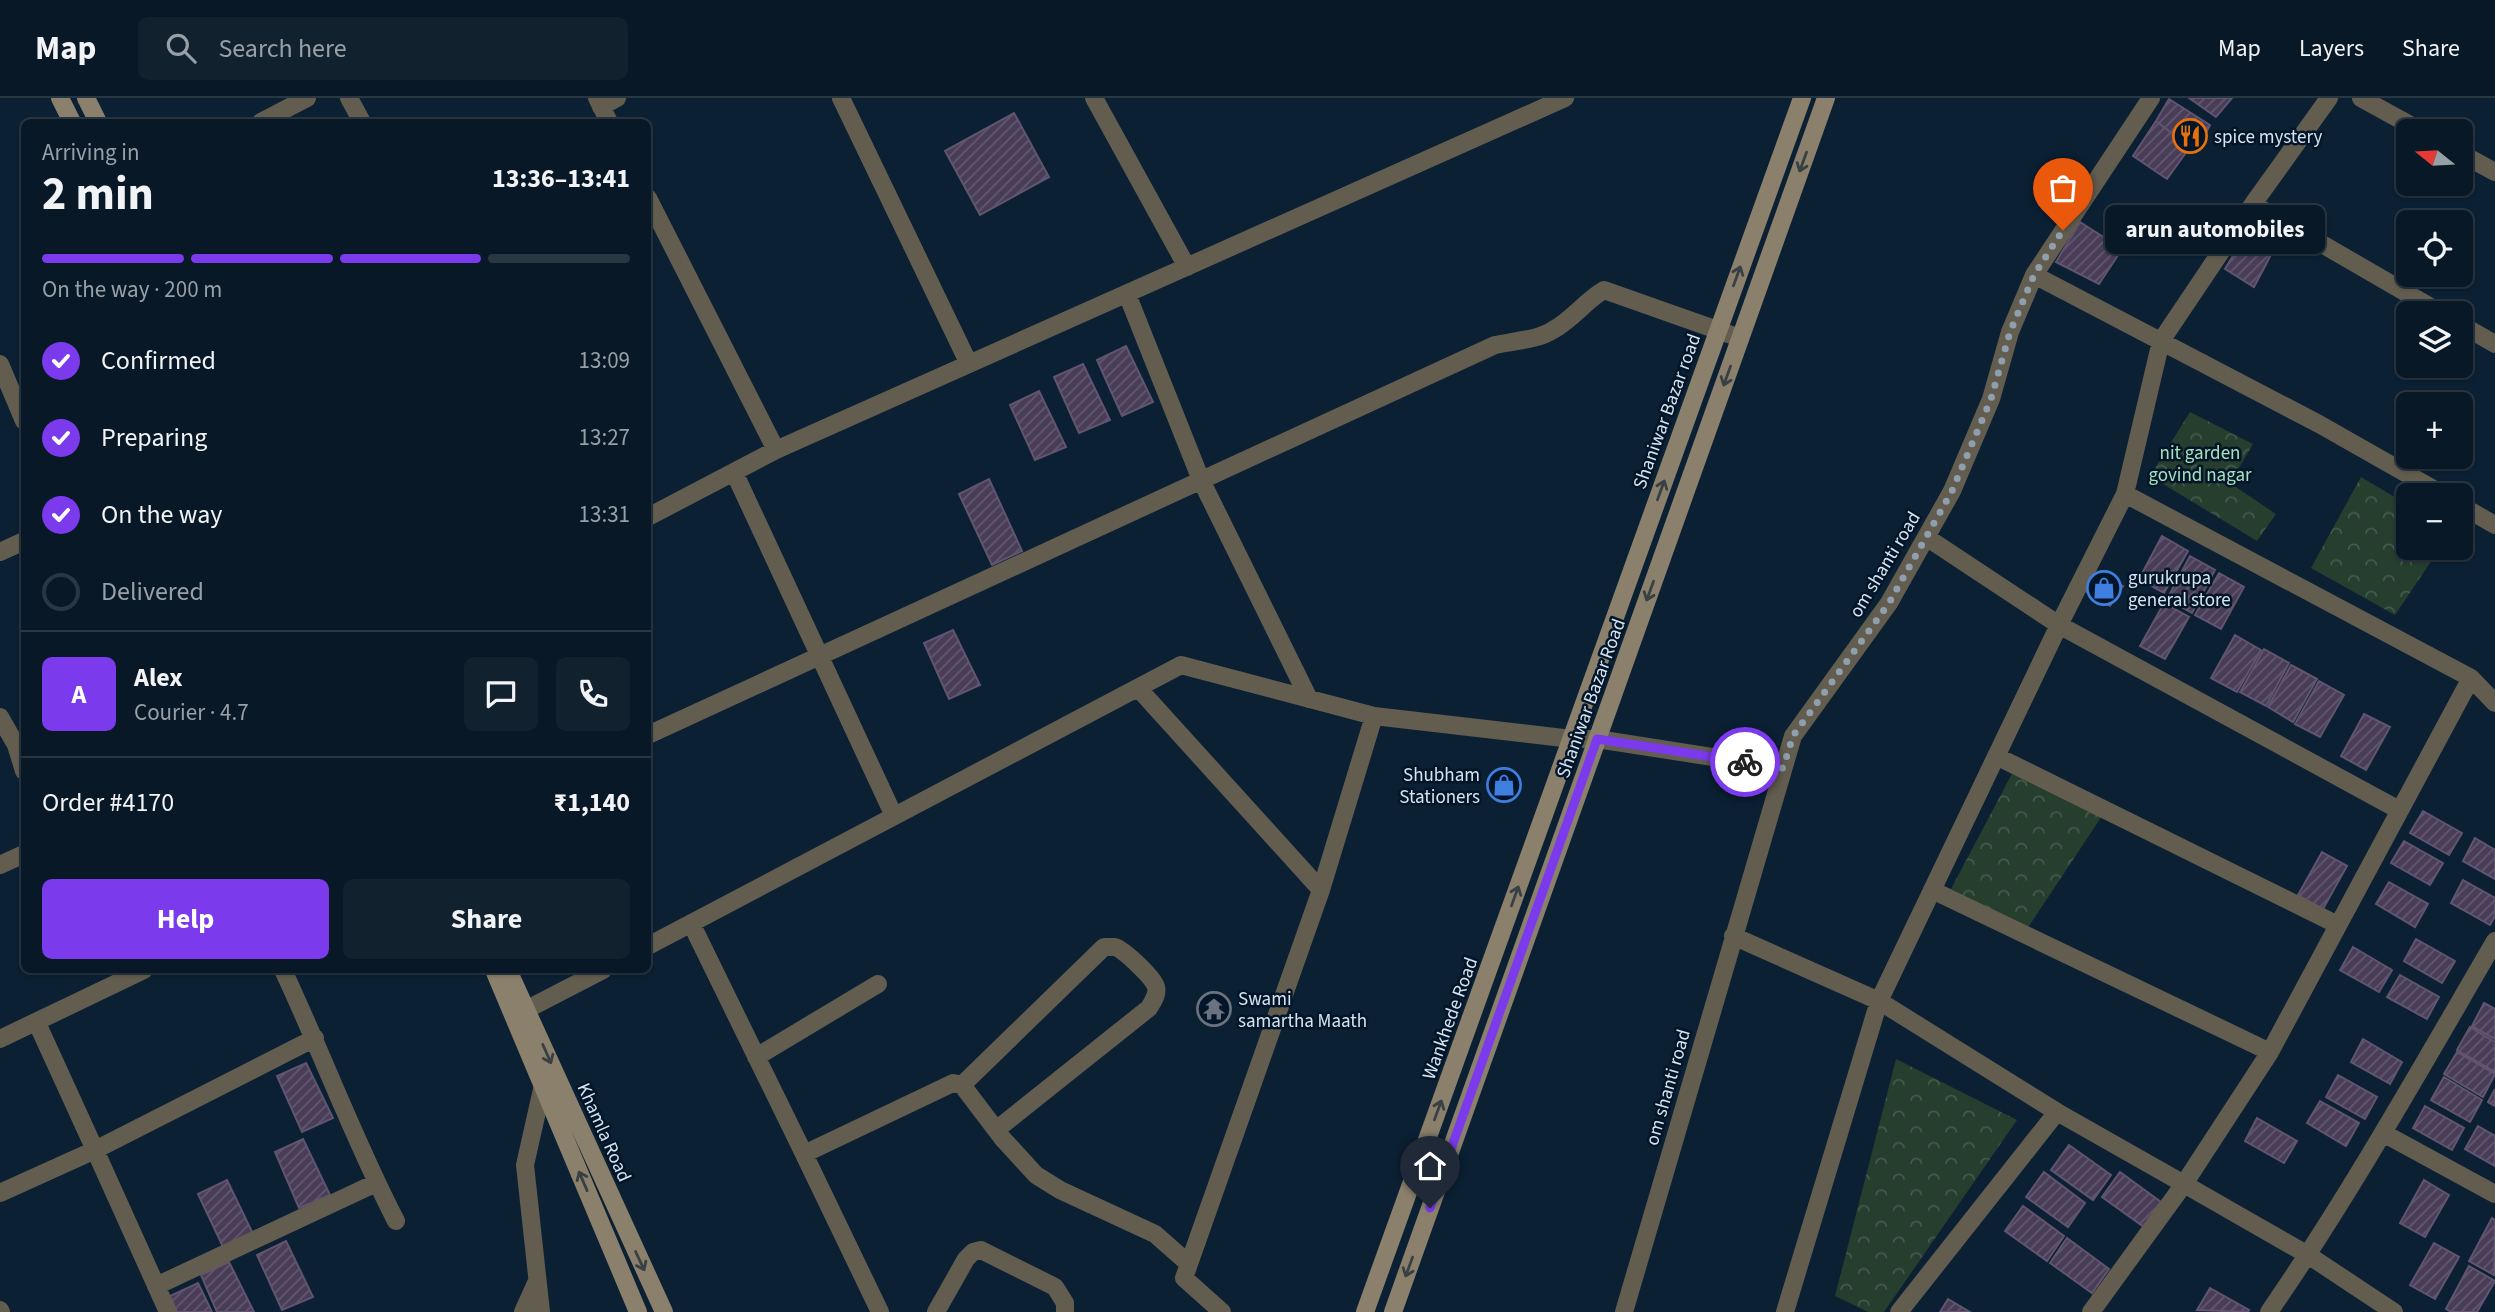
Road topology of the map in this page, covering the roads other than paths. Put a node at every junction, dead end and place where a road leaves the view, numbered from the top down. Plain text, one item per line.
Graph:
1 (60, 98) edge
2 (86, 98) edge
3 (307, 98) edge
4 (349, 98) edge
5 (617, 98) edge
6 (841, 98) edge
7 (1094, 98) edge
8 (1565, 98) edge
9 (1802, 98) edge
10 (1826, 98) edge
11 (2151, 98) edge
12 (2329, 98) edge
13 (2361, 98) edge
14 (602, 109) edge
15 (70, 119) edge
16 (96, 119) edge
17 (267, 119) edge
18 (360, 119) edge
19 (2399, 119) edge
20 (2473, 160) edge
21 (2495, 172) edge
22 (651, 204) edge
23 (2253, 204) junction
24 (1186, 267) junction
25 (2034, 275) junction
26 (1127, 294) junction
27 (2420, 301) edge
28 (1718, 330) junction
29 (2473, 331) edge
30 (1740, 338) junction
31 (2161, 341) junction
32 (2495, 344) edge
33 (0, 364) edge
34 (969, 364) junction
35 (21, 414) edge
36 (776, 450) junction
37 (734, 472) junction
38 (1201, 480) junction
39 (2423, 483) edge
40 (2125, 494) junction
41 (2473, 512) edge
42 (651, 515) edge
43 (2495, 524) edge
44 (1926, 537) junction
45 (21, 542) edge
46 (0, 552) edge
47 (2059, 625) junction
48 (818, 656) junction
49 (2471, 678) junction
50 (1138, 688) junction
51 (1309, 699) junction
52 (2495, 703) edge
53 (1374, 716) junction
54 (0, 717) edge
55 (651, 734) edge
56 (1572, 739) junction
57 (1597, 739) junction
58 (1996, 756) junction
59 (21, 761) edge
60 (1783, 768) junction
61 (2399, 810) junction
62 (894, 816) junction
63 (21, 855) edge
64 (0, 866) edge
65 (1321, 890) junction
66 (1932, 890) junction
67 (691, 923) junction
68 (2338, 925) junction
69 (1733, 936) junction
70 (1099, 939) dead end
71 (2495, 941) edge
72 (651, 944) edge
73 (138, 973) edge
74 (284, 973) edge
75 (496, 973) edge
76 (509, 973) edge
77 (597, 973) edge
78 (878, 984) dead end
79 (1878, 1001) junction
80 (521, 1013) junction
81 (37, 1023) junction
82 (315, 1038) junction
83 (0, 1039) edge
84 (2270, 1052) junction
85 (756, 1057) junction
86 (543, 1084) junction
87 (957, 1084) junction
88 (2057, 1112) junction
89 (996, 1129) junction
90 (2384, 1133) junction
91 (96, 1150) junction
92 (804, 1154) junction
93 (376, 1183) junction
94 (2184, 1184) junction
95 (0, 1193) edge
96 (2495, 1194) edge
97 (396, 1221) dead end
98 (2308, 1255) junction
99 (1189, 1264) junction
100 (537, 1281) junction
101 (156, 1286) junction
102 (169, 1312) edge
103 (523, 1312) edge
104 (541, 1312) edge
105 (638, 1312) edge
106 (664, 1312) edge
107 (880, 1312) edge
108 (936, 1312) edge
109 (1065, 1312) edge
110 (1222, 1312) edge
111 (1365, 1312) edge
112 (1393, 1312) edge
113 (1624, 1312) edge
114 (1785, 1312) edge
115 (1899, 1312) edge
116 (2091, 1312) edge
117 (2269, 1312) edge
118 (2394, 1312) edge

1 - 15 main road
2 - 16 main road
3 - 17 street
4 - 18 street
5 - 14 street
6 - 34 street
7 - 24 street
8 - 24 street
28 -> 9 main road, Shaniwar Bazar road
10 -> 30 main road, Shaniwar Bazar Road
11 - 25 street, om shanti road
12 - 23 street
13 - 19 street
20 - 21 street
22 - 36 street
23 - 27 street
23 - 31 street
24 - 26 street
25 - 31 street
25 - 44 street, om shanti road
26 - 34 street
26 - 38 street
28 - 30 street
28 - 38 street
56 -> 28 main road, Shaniwar Bazar road
29 - 32 street
30 -> 57 main road, Shaniwar Bazar Road
31 - 39 street
31 - 40 street
33 - 35 street
34 - 36 street
36 - 37 street
37 - 42 street
37 - 48 street
38 - 48 street
38 - 51 street
40 - 47 street
40 - 49 street
41 - 43 street
44 - 47 street
44 - 60 street, om shanti road
45 - 46 street
47 - 58 street
47 - 61 street
48 - 55 street
48 - 62 street
49 - 52 street
49 - 61 street
50 - 51 street
50 - 62 street
50 - 65 street
51 - 53 street
53 - 56 street
53 - 65 street
54 - 59 street
56 - 57 street
111 -> 56 main road, Wankhede Road
57 - 60 street
57 -> 112 main road, Shaniwar Bazar Road
58 - 66 street
58 - 68 street
60 - 69 street, om shanti road
61 - 68 street
62 - 67 street
63 - 64 street
65 - 99 street
66 - 79 street
66 - 84 street
67 - 72 street
67 - 85 street
68 - 84 street
69 - 79 street
69 - 113 street, om shanti road
70 - 87 street
71 - 90 street
73 - 81 street
74 - 82 street
75 - 80 main road, Khamla Road
76 - 80 main road, Khamla Road
77 - 80 street
78 - 85 street
79 - 88 street
79 - 114 street
80 - 86 main road, Khamla Road
80 -> 106 main road, Khamla Road
81 - 83 street
81 - 91 street
82 - 91 street
82 - 93 street
84 - 94 street
85 - 92 street
86 - 100 street
105 -> 86 main road, Khamla Road
87 - 89 street
87 - 89 street
87 - 92 street
88 - 94 street
88 - 115 street
89 - 99 street
90 - 96 street
90 - 98 street
91 - 95 street
91 - 101 street
92 - 107 street
93 - 97 street
93 - 101 street
94 - 98 street
94 - 116 street
98 - 117 street
98 - 118 street
99 - 110 street
100 - 103 street
100 - 104 street
101 - 102 street
108 - 109 street

